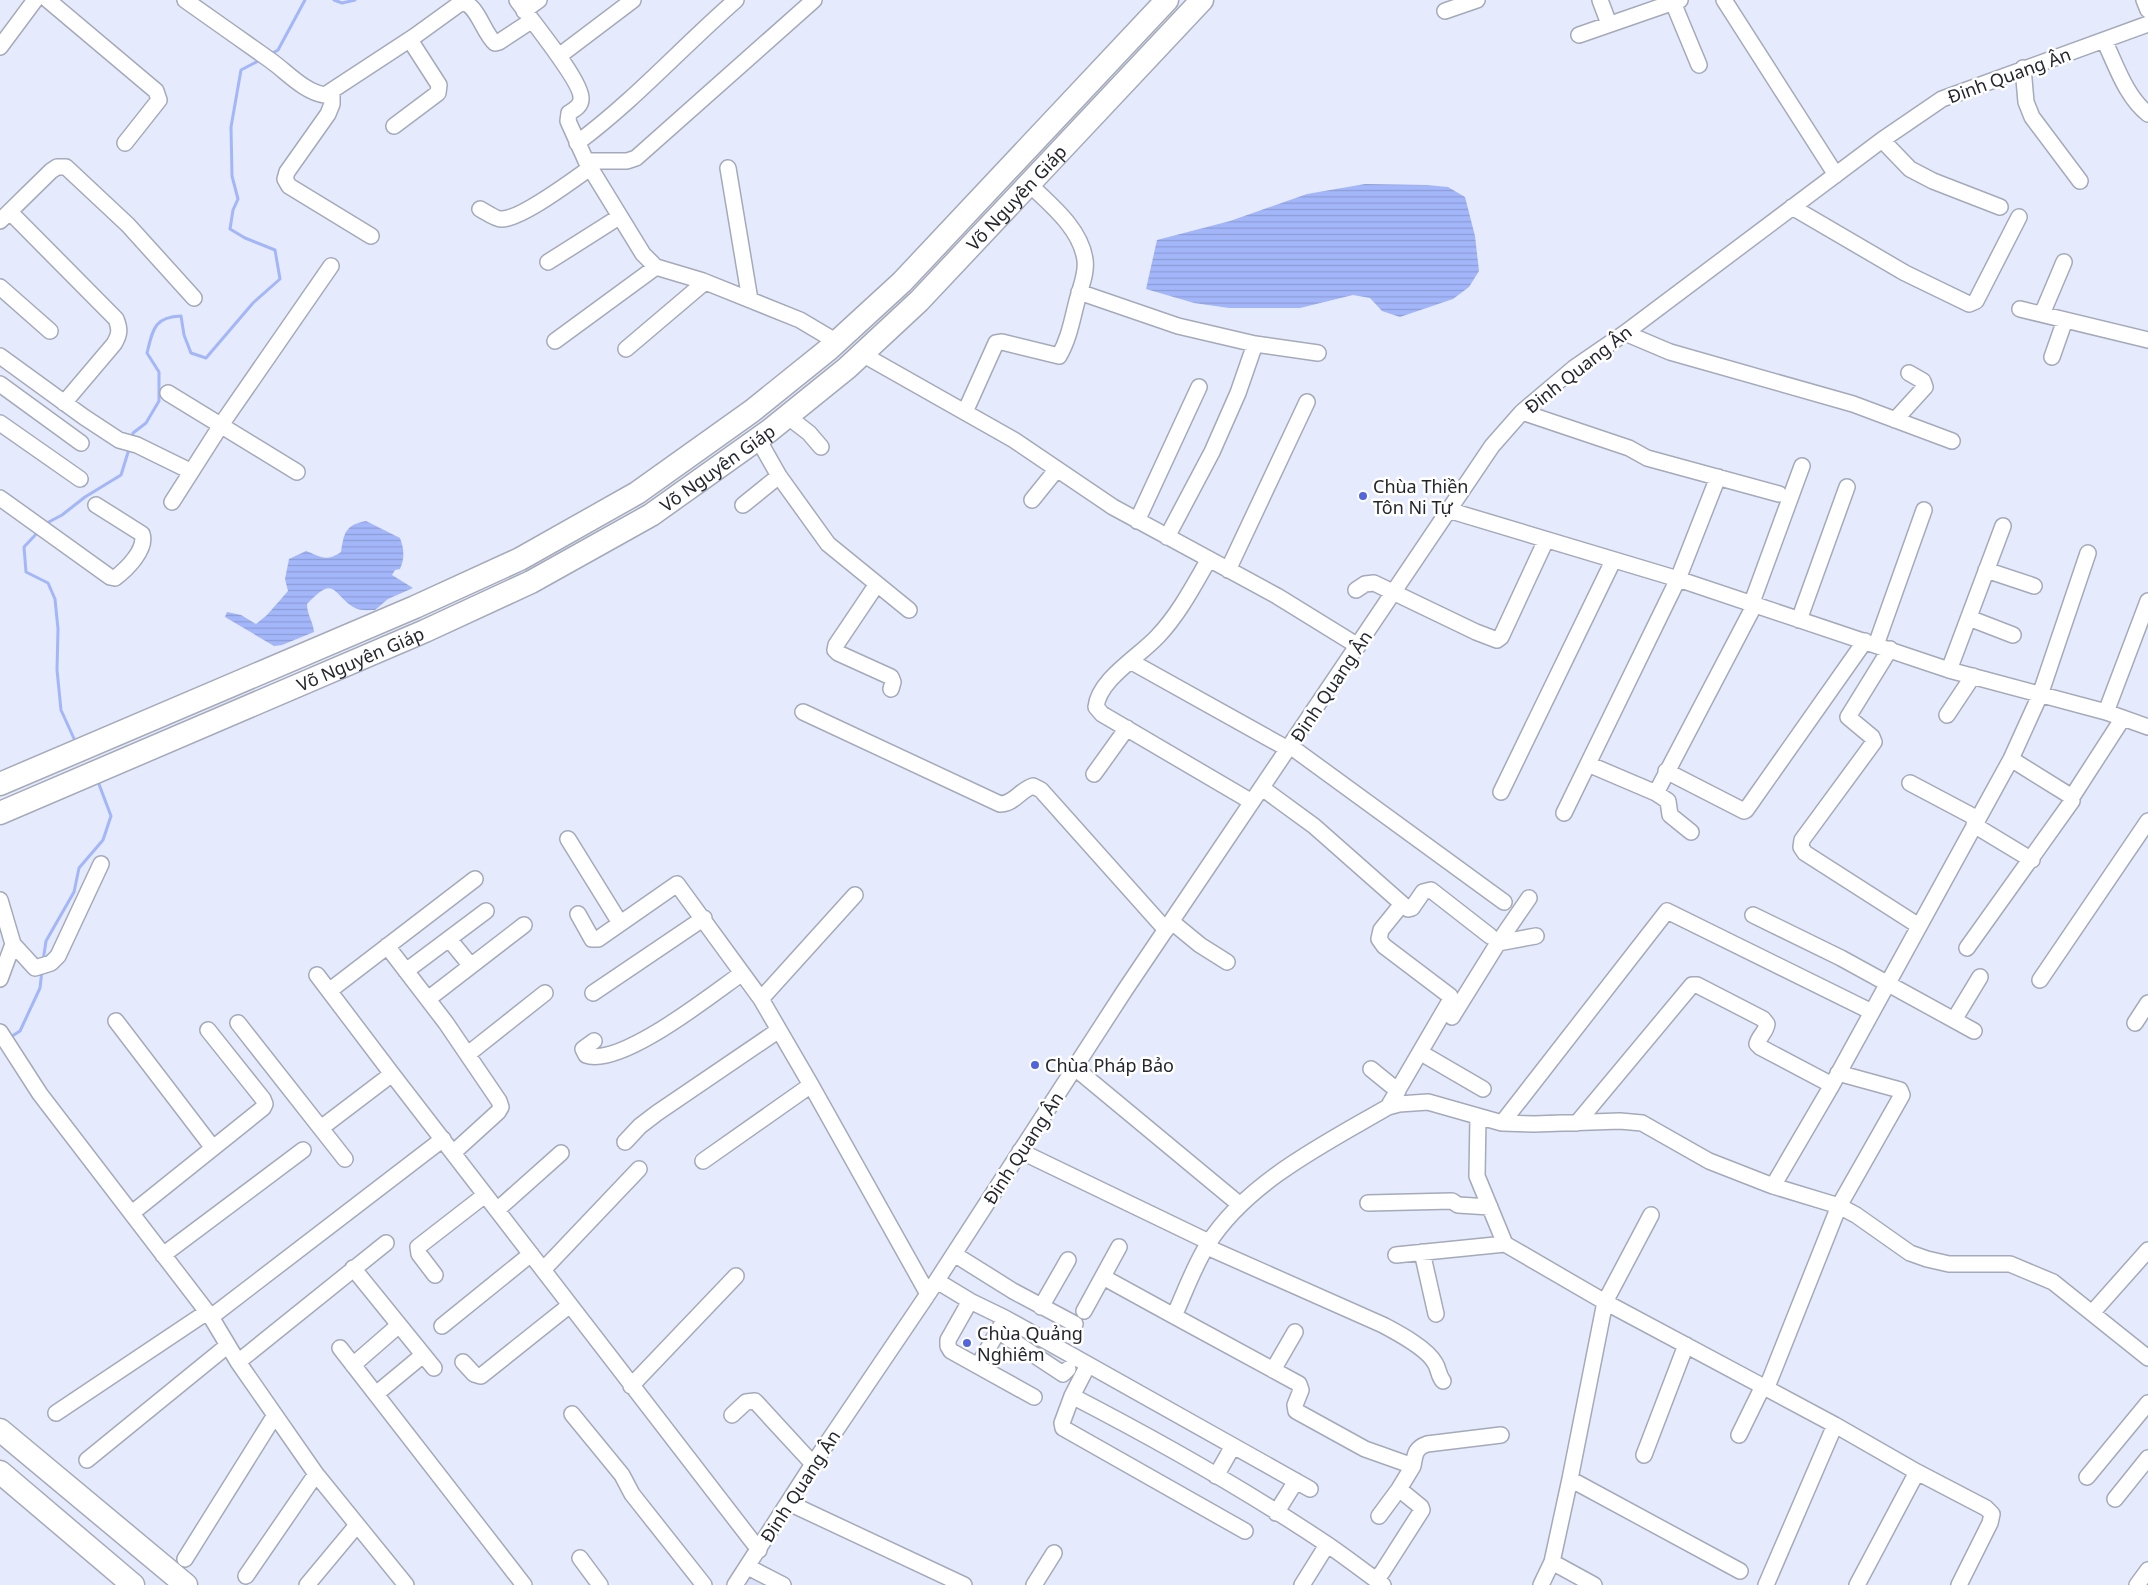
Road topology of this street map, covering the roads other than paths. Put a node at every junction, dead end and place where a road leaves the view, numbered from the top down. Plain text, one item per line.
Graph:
1 (35, 0) edge
2 (48, 0) edge
3 (185, 0) edge
4 (539, 0) edge
5 (633, 0) edge
6 (736, 0) edge
7 (814, 0) edge
8 (1167, 0) edge
9 (1202, 0) edge
10 (1477, 0) edge
11 (1600, 0) edge
12 (1724, 0) edge
13 (2144, 0) edge
14 (1675, 1) edge
15 (2148, 10) edge
16 (524, 11) edge
17 (1445, 11) dead end
18 (1609, 24) junction
19 (2148, 24) edge
20 (1579, 36) dead end
21 (410, 40) junction
22 (2104, 40) junction
23 (0, 47) edge
24 (559, 56) junction
25 (1699, 65) dead end
26 (2023, 68) junction
27 (332, 92) junction
28 (2148, 114) edge
29 (394, 126) dead end
30 (1882, 140) junction
31 (125, 143) dead end
32 (577, 143) junction
33 (588, 165) junction
34 (728, 168) dead end
35 (1836, 175) junction
36 (2080, 181) dead end
37 (1029, 184) junction
38 (1792, 207) junction
39 (2000, 207) dead end
40 (480, 209) dead end
41 (5, 216) edge
42 (619, 217) junction
43 (2019, 217) dead end
44 (371, 236) dead end
45 (548, 262) dead end
46 (2064, 262) dead end
47 (331, 266) dead end
48 (656, 267) junction
49 (705, 282) junction
50 (0, 287) edge
51 (1079, 292) junction
52 (194, 298) dead end
53 (750, 300) junction
54 (2020, 309) dead end
55 (2042, 314) junction
56 (2065, 320) junction
57 (50, 331) dead end
58 (1626, 333) junction
59 (2148, 340) edge
60 (555, 341) dead end
61 (836, 342) junction
62 (1255, 344) junction
63 (626, 349) dead end
64 (1318, 353) dead end
65 (862, 354) junction
66 (0, 356) edge
67 (2052, 357) dead end
68 (1910, 373) dead end
69 (0, 384) edge
70 (1199, 386) dead end
71 (168, 393) dead end
72 (1307, 402) dead end
73 (64, 403) junction
74 (965, 412) junction
75 (1522, 412) junction
76 (787, 416) junction
77 (1895, 420) junction
78 (0, 423) edge
79 (220, 426) junction
80 (758, 439) junction
81 (1952, 441) dead end
82 (81, 443) dead end
83 (821, 447) dead end
84 (1802, 466) dead end
85 (1057, 469) junction
86 (190, 471) junction
87 (297, 472) dead end
88 (780, 476) junction
89 (1718, 478) junction
90 (80, 479) dead end
91 (1848, 487) dead end
92 (1779, 494) dead end
93 (0, 498) edge
94 (1032, 500) dead end
95 (172, 502) dead end
96 (96, 505) dead end
97 (743, 505) dead end
98 (1448, 510) junction
99 (1924, 510) dead end
100 (1137, 521) junction
101 (2003, 526) dead end
102 (1167, 537) junction
103 (1546, 540) junction
104 (2088, 553) dead end
105 (1209, 559) junction
106 (1613, 561) junction
107 (1228, 570) junction
108 (1986, 570) junction
109 (1678, 579) junction
110 (877, 584) junction
111 (2034, 586) dead end
112 (1356, 590) dead end
113 (1393, 593) junction
114 (2148, 601) edge
115 (1753, 605) junction
116 (910, 610) dead end
117 (1969, 618) junction
118 (1799, 620) junction
119 (2013, 635) dead end
120 (1877, 645) junction
121 (1358, 646) junction
122 (1130, 661) junction
123 (1949, 670) junction
124 (1973, 676) junction
125 (891, 689) dead end
126 (2040, 694) junction
127 (803, 712) dead end
128 (2106, 712) junction
129 (1947, 715) dead end
130 (2123, 718) junction
131 (2148, 726) edge
132 (1127, 728) junction
133 (1289, 748) junction
134 (2011, 759) junction
135 (1588, 764) junction
136 (1666, 771) junction
137 (1094, 774) dead end
138 (1910, 783) dead end
139 (0, 784) edge
140 (1262, 788) junction
141 (1501, 792) dead end
142 (1656, 793) junction
143 (2072, 797) junction
144 (1252, 802) junction
145 (0, 812) edge
146 (1564, 813) dead end
147 (1976, 822) junction
148 (2145, 830) edge
149 (1691, 832) dead end
150 (568, 839) dead end
151 (2032, 860) junction
152 (101, 864) dead end
153 (475, 879) dead end
154 (855, 895) dead end
155 (1529, 898) dead end
156 (0, 900) edge
157 (1504, 902) dead end
158 (1402, 904) junction
159 (486, 911) dead end
160 (578, 914) dead end
161 (1753, 915) dead end
162 (704, 918) junction
163 (620, 923) junction
164 (524, 925) dead end
165 (1169, 926) junction
166 (1919, 926) junction
167 (1536, 936) dead end
168 (449, 939) junction
169 (1494, 939) junction
170 (13, 944) junction
171 (387, 946) junction
172 (1967, 948) dead end
173 (1226, 962) dead end
174 (471, 966) junction
175 (406, 971) junction
176 (741, 974) junction
177 (317, 975) dead end
178 (1980, 977) dead end
179 (0, 978) edge
180 (2040, 980) dead end
181 (1888, 983) junction
182 (329, 992) junction
183 (545, 993) dead end
184 (593, 993) dead end
185 (428, 999) junction
186 (761, 999) junction
187 (2148, 1003) edge
188 (1872, 1012) junction
189 (1954, 1020) junction
190 (116, 1021) dead end
191 (238, 1023) dead end
192 (2135, 1023) dead end
193 (208, 1030) dead end
194 (779, 1030) junction
195 (1974, 1031) dead end
196 (3, 1038) edge
197 (594, 1041) dead end
198 (468, 1054) junction
199 (1428, 1057) junction
200 (1075, 1068) junction
201 (1371, 1068) dead end
202 (392, 1074) junction
203 (1835, 1079) junction
204 (812, 1085) junction
205 (1483, 1089) dead end
206 (1395, 1100) junction
207 (1478, 1117) junction
208 (1502, 1123) junction
209 (1577, 1123) junction
210 (321, 1128) junction
211 (443, 1139) junction
212 (624, 1142) dead end
213 (213, 1148) junction
214 (303, 1150) dead end
215 (1020, 1151) junction
216 (454, 1152) junction
217 (561, 1153) dead end
218 (346, 1158) dead end
219 (702, 1161) dead end
220 (639, 1169) dead end
221 (1773, 1186) junction
222 (485, 1195) junction
223 (1368, 1203) dead end
224 (1239, 1204) junction
225 (1840, 1206) junction
226 (1490, 1207) junction
227 (497, 1210) junction
228 (132, 1213) junction
229 (1651, 1215) dead end
230 (386, 1242) dead end
231 (1208, 1244) junction
232 (1505, 1244) junction
233 (1119, 1247) dead end
234 (2148, 1250) edge
235 (1422, 1252) junction
236 (531, 1254) junction
237 (954, 1254) junction
238 (162, 1255) junction
239 (1396, 1255) dead end
240 (1068, 1260) dead end
241 (353, 1268) junction
242 (544, 1270) junction
243 (435, 1275) dead end
244 (736, 1276) dead end
245 (1103, 1277) junction
246 (937, 1281) junction
247 (928, 1294) junction
248 (970, 1301) junction
249 (1605, 1302) junction
250 (570, 1305) junction
251 (1042, 1307) junction
252 (1084, 1311) dead end
253 (2092, 1313) junction
254 (209, 1314) junction
255 (1436, 1314) dead end
256 (1174, 1316) junction
257 (1074, 1324) dead end
258 (399, 1325) junction
259 (1002, 1325) junction
260 (442, 1326) dead end
261 (1295, 1332) dead end
262 (1686, 1345) junction
263 (227, 1346) junction
264 (340, 1348) dead end
265 (423, 1355) junction
266 (2148, 1358) edge
267 (238, 1362) junction
268 (463, 1362) dead end
269 (353, 1365) junction
270 (1088, 1365) junction
271 (978, 1366) junction
272 (434, 1368) dead end
273 (1068, 1369) dead end
274 (1273, 1370) junction
275 (1443, 1381) dead end
276 (631, 1386) junction
277 (1765, 1387) junction
278 (376, 1394) junction
279 (1072, 1396) junction
280 (1034, 1397) dead end
281 (2148, 1403) edge
282 (56, 1413) dead end
283 (572, 1414) dead end
284 (275, 1415) junction
285 (732, 1415) dead end
286 (1835, 1425) junction
287 (0, 1430) edge
288 (1501, 1435) dead end
289 (1739, 1435) dead end
290 (1233, 1446) junction
291 (1644, 1455) dead end
292 (2148, 1458) edge
293 (88, 1460) dead end
294 (814, 1464) junction
295 (1413, 1466) junction
296 (0, 1472) edge
297 (1917, 1472) junction
298 (316, 1474) junction
299 (1216, 1476) junction
300 (2087, 1477) dead end
301 (1570, 1479) junction
302 (1296, 1481) junction
303 (1310, 1489) dead end
304 (1399, 1489) junction
305 (2116, 1499) dead end
306 (789, 1503) junction
307 (1276, 1513) junction
308 (1379, 1516) dead end
309 (357, 1525) junction
310 (1245, 1531) dead end
311 (1327, 1545) junction
312 (759, 1550) junction
313 (1054, 1553) dead end
314 (580, 1558) dead end
315 (185, 1559) dead end
316 (1552, 1562) junction
317 (748, 1567) junction
318 (1740, 1570) dead end
319 (2148, 1570) edge
320 (246, 1576) dead end
321 (397, 1581) edge
322 (1380, 1582) edge
323 (133, 1585) edge
324 (186, 1585) edge
325 (307, 1585) edge
326 (524, 1585) edge
327 (600, 1585) edge
328 (704, 1585) edge
329 (736, 1585) edge
330 (783, 1585) edge
331 (964, 1585) edge
332 (1034, 1585) edge
333 (1302, 1585) edge
334 (1542, 1585) edge
335 (1594, 1585) edge
336 (1766, 1585) edge
337 (1857, 1585) edge
338 (1959, 1585) edge
339 (2137, 1585) edge

1 - 23 street
2 - 31 street
3 - 27 street
4 - 16 street
5 - 24 street
6 - 32 street
7 - 33 street
8 - 61 highway, Võ Nguyên Giáp
9 - 37 highway, Võ Nguyên Giáp
10 - 17 street
11 - 18 street
12 - 35 street
13 - 15 street
14 - 18 street
14 - 25 street
16 - 21 street
16 - 24 street
18 - 20 street
19 - 22 street, Đinh Quang Ân
21 - 27 street
21 - 29 street
22 - 26 street, Đinh Quang Ân
22 - 28 street
24 - 32 street
26 - 30 street, Đinh Quang Ân
26 - 36 street
27 - 44 street
30 - 35 street, Đinh Quang Ân
30 - 39 street
32 - 33 street
33 - 40 street
33 - 42 street
34 - 53 street
35 - 38 street, Đinh Quang Ân
37 - 51 street
37 - 65 highway, Võ Nguyên Giáp
38 - 43 street
38 - 58 street, Đinh Quang Ân
41 - 52 street
41 - 73 street
42 - 45 street
42 - 48 street
46 - 55 street
47 - 79 street
48 - 49 street
48 - 60 street
49 - 53 street
49 - 63 street
50 - 57 street
51 - 62 street
51 - 74 street
53 - 61 street
54 - 55 street
55 - 56 street
56 - 59 street
56 - 67 street
58 - 75 street, Đinh Quang Ân
58 - 77 street
61 - 139 highway, Võ Nguyên Giáp
62 - 64 street
62 - 102 street
65 - 74 street
65 - 76 highway, Võ Nguyên Giáp
66 - 73 street
68 - 77 street
69 - 82 street
70 - 100 street
71 - 79 street
72 - 107 street
73 - 86 street
74 - 85 street
75 - 89 street
75 - 98 street, Đinh Quang Ân
76 - 80 highway, Võ Nguyên Giáp
76 - 83 street
77 - 81 street
78 - 90 street
79 - 86 street
79 - 87 street
80 - 88 street
80 - 145 highway, Võ Nguyên Giáp
84 - 115 street
85 - 94 street
85 - 100 street
86 - 95 street
88 - 97 street
88 - 110 street
89 - 92 street
89 - 109 street
91 - 118 street
93 - 96 street
98 - 103 street
98 - 113 street, Đinh Quang Ân
99 - 120 street
100 - 102 street
101 - 108 street
102 - 105 street
103 - 106 street
103 - 113 street
104 - 126 street
105 - 107 street
105 - 122 street
106 - 109 street
106 - 141 street
107 - 121 street
108 - 111 street
108 - 117 street
109 - 115 street
109 - 135 street
110 - 116 street
110 - 125 street
112 - 113 street
113 - 121 street, Đinh Quang Ân
114 - 128 street
115 - 118 street
115 - 136 street
117 - 119 street
117 - 123 street
118 - 120 street
120 - 123 street
120 - 136 street
120 - 166 street
121 - 133 street, Đinh Quang Ân
122 - 132 street
122 - 133 street
123 - 124 street
124 - 126 street
124 - 129 street
126 - 128 street
126 - 134 street
127 - 165 street
128 - 130 street
130 - 131 street
130 - 143 street
132 - 137 street
132 - 144 street
133 - 140 street, Đinh Quang Ân
133 - 157 street
134 - 143 street
134 - 147 street
135 - 142 street
135 - 146 street
136 - 142 street
138 - 147 street
140 - 144 street, Đinh Quang Ân
140 - 158 street
142 - 149 street
143 - 151 street
144 - 165 street, Đinh Quang Ân
147 - 151 street
147 - 166 street
148 - 180 street
150 - 163 street
151 - 172 street
152 - 170 street
153 - 171 street
154 - 186 street
155 - 169 street
156 - 170 street
158 - 169 street
158 - 206 street
159 - 168 street
160 - 163 street
161 - 181 street
162 - 163 street
162 - 176 street
162 - 184 street
164 - 174 street
165 - 173 street
165 - 200 street, Đinh Quang Ân
166 - 181 street
167 - 169 street
168 - 174 street
168 - 175 street
169 - 199 street
170 - 179 street
171 - 175 street
171 - 182 street
174 - 185 street
175 - 185 street
176 - 186 street
176 - 197 street
177 - 182 street
178 - 189 street
181 - 188 street
181 - 189 street
182 - 202 street
183 - 198 street
185 - 198 street
186 - 194 street
187 - 192 street
188 - 203 street
188 - 208 street
189 - 195 street
190 - 213 street
191 - 210 street
193 - 213 street
194 - 204 street
194 - 212 street
196 - 228 street
198 - 216 street
199 - 205 street
199 - 206 street
200 - 215 street, Đinh Quang Ân
200 - 224 street
201 - 206 street
202 - 210 street
202 - 211 street
203 - 209 street
203 - 221 street
203 - 225 street
204 - 219 street
204 - 247 street
206 - 207 street
206 - 224 street
207 - 208 street
207 - 226 street
208 - 209 street
209 - 221 street
210 - 218 street
211 - 216 street
211 - 254 street
213 - 228 street
214 - 238 street
215 - 231 street
215 - 237 street, Đinh Quang Ân
216 - 222 street
217 - 227 street
220 - 242 street
221 - 225 street
222 - 227 street
222 - 243 street
223 - 226 street
224 - 231 street
225 - 253 street
225 - 277 street
226 - 232 street
227 - 236 street
228 - 238 street
229 - 249 street
230 - 241 street
231 - 256 street
231 - 275 street
232 - 235 street
232 - 249 street
233 - 245 street
234 - 253 street
235 - 239 street
235 - 255 street
236 - 242 street
236 - 260 street
237 - 246 street, Đinh Quang Ân
237 - 251 street
238 - 254 street
240 - 251 street
241 - 258 street
241 - 267 street
242 - 250 street
244 - 276 street
245 - 252 street
245 - 256 street
246 - 247 street, Đinh Quang Ân
246 - 248 street
247 - 294 street, Đinh Quang Ân
248 - 259 street
248 - 271 street
249 - 262 street
249 - 301 street
250 - 268 street
250 - 276 street
251 - 257 street
253 - 266 street
254 - 263 street
254 - 282 street
256 - 274 street
258 - 265 street
258 - 269 street
259 - 270 street
259 - 271 street
259 - 273 street
261 - 274 street
262 - 277 street
262 - 291 street
263 - 267 street
263 - 293 street
264 - 269 street
265 - 272 street
265 - 278 street
267 - 284 street
269 - 278 street
270 - 279 street
270 - 290 street
271 - 280 street
274 - 295 street
276 - 312 street
277 - 286 street
277 - 289 street
278 - 326 street
279 - 299 street
279 - 310 street
281 - 300 street
283 - 328 street
284 - 298 street
284 - 315 street
285 - 294 street
286 - 297 street
286 - 336 street
287 - 324 highway
288 - 295 street
290 - 299 street
290 - 302 street
292 - 305 street
294 - 306 street, Đinh Quang Ân
295 - 304 street
296 - 323 highway
297 - 337 street
297 - 338 street
298 - 309 street
298 - 320 street
299 - 307 street
301 - 316 street
301 - 318 street
302 - 303 street
302 - 307 street
304 - 308 street
304 - 322 street
306 - 312 street, Đinh Quang Ân
306 - 331 street
307 - 311 street
309 - 321 street
309 - 325 street
311 - 322 street
311 - 333 street
312 - 317 street, Đinh Quang Ân
313 - 332 street
314 - 327 street
316 - 334 street
316 - 335 street
317 - 329 street, Đinh Quang Ân
317 - 330 street
319 - 339 street

